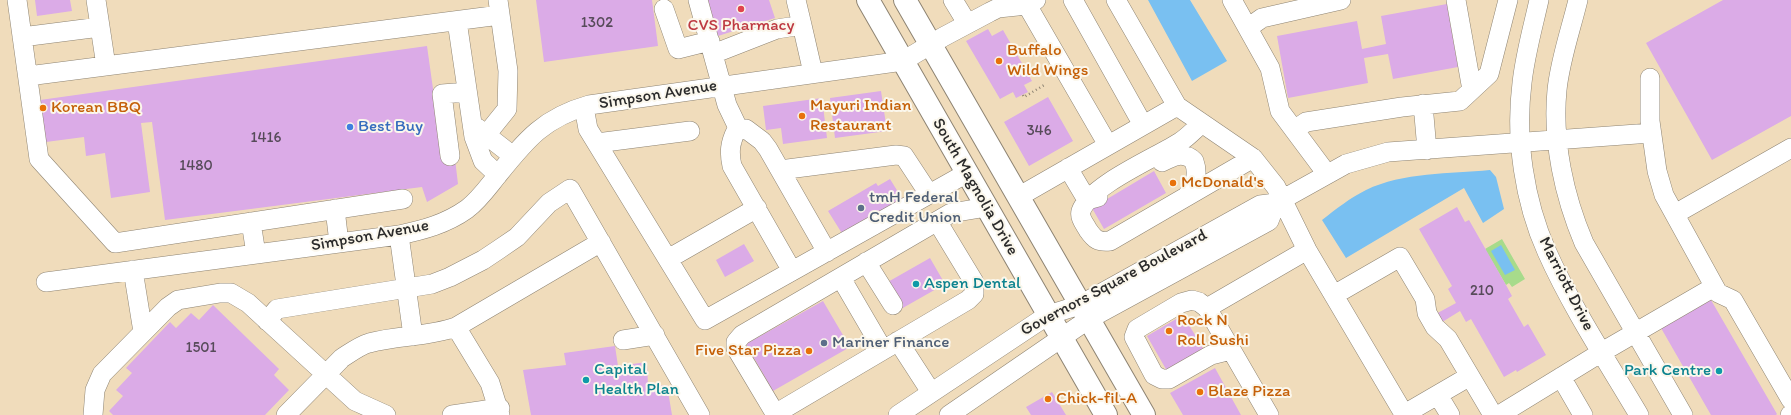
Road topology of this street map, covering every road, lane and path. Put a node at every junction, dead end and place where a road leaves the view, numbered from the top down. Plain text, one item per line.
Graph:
1 (17, 0) edge
2 (96, 0) edge
3 (698, 0) edge
4 (796, 0) edge
5 (868, 0) edge
6 (906, 0) edge
7 (953, 0) edge
8 (1073, 0) edge
9 (1116, 0) edge
10 (1232, 0) edge
11 (1341, 0) edge
12 (1456, 0) edge
13 (1508, 0) edge
14 (1539, 0) edge
15 (1578, 0) edge
16 (1032, 2) edge
17 (499, 8) edge
18 (664, 9) dead end
19 (457, 21) junction
20 (967, 23) junction
21 (802, 25) junction
22 (100, 27) junction
23 (1248, 28) junction
24 (22, 37) junction
25 (930, 44) junction
26 (711, 47) junction
27 (903, 61) junction
28 (106, 66) junction
29 (813, 73) junction
30 (28, 76) junction
31 (1650, 78) dead end
32 (1046, 84) dead end
33 (721, 85) junction
34 (1472, 90) junction
35 (467, 92) junction
36 (1023, 95) dead end
37 (1423, 104) junction
38 (1177, 106) junction
39 (584, 107) junction
40 (1201, 124) junction
41 (1143, 125) junction
42 (479, 129) junction
43 (738, 130) junction
44 (1294, 130) junction
45 (690, 132) dead end
46 (1651, 133) junction
47 (1558, 140) junction
48 (1180, 142) junction
49 (597, 143) junction
50 (1521, 143) junction
51 (1108, 145) junction
52 (1791, 148) edge
53 (1427, 150) junction
54 (450, 156) dead end
55 (513, 156) junction
56 (1253, 158) junction
57 (1068, 168) junction
58 (780, 170) junction
59 (967, 173) junction
60 (1327, 174) junction
61 (498, 175) junction
62 (1203, 188) junction
63 (929, 194) junction
64 (1018, 197) junction
65 (1186, 197) junction
66 (403, 199) dead end
67 (1087, 200) junction
68 (1280, 201) junction
69 (987, 207) junction
70 (757, 208) junction
71 (335, 209) junction
72 (1675, 214) junction
73 (937, 221) junction
74 (251, 222) junction
75 (399, 235) junction
76 (339, 242) junction
77 (601, 242) junction
78 (1307, 250) junction
79 (827, 252) junction
80 (256, 254) junction
81 (668, 260) junction
82 (866, 262) junction
83 (133, 270) junction
84 (792, 271) junction
85 (841, 278) junction
86 (46, 282) dead end
87 (1714, 287) junction
88 (406, 288) junction
89 (1334, 295) junction
90 (893, 305) dead end
91 (1207, 308) junction
92 (1084, 312) junction
93 (1048, 315) junction
94 (268, 321) junction
95 (456, 327) junction
96 (143, 332) junction
97 (1636, 332) junction
98 (655, 335) junction
99 (413, 336) junction
100 (1062, 338) junction
101 (623, 340) dead end
102 (890, 346) junction
103 (1231, 350) junction
104 (1602, 352) junction
105 (326, 374) junction
106 (1470, 376) junction
107 (1561, 377) junction
108 (931, 392) junction
109 (1438, 395) junction
110 (1791, 400) edge
111 (500, 412) edge
112 (776, 414) edge
113 (93, 415) edge
114 (286, 415) edge
115 (386, 415) edge
116 (452, 415) edge
117 (700, 415) edge
118 (898, 415) edge
119 (949, 415) edge
120 (1106, 415) edge
121 (1144, 415) edge
122 (1269, 415) edge
123 (1403, 415) edge
124 (1450, 415) edge
125 (1493, 415) edge
126 (1499, 415) edge
127 (1583, 415) edge
128 (1639, 415) edge
129 (1683, 415) edge

1 - 24 street
2 - 22 street
3 - 26 street
4 - 21 street
5 - 27 main road, South Magnolia Drive
6 - 25 main road, South Magnolia Drive
7 - 20 street
8 - 41 street
9 - 38 street
10 - 23 street
11 - 23 street
12 - 34 street
13 - 34 street
14 - 50 street, Marriott Drive
15 - 47 street
16 - 20 street, Simpson Avenue
16 - 51 street
17 - 19 street
17 - 42 street
18 - 26 street
19 - 28 street
19 - 35 street
20 - 25 street, Simpson Avenue
21 - 26 street
21 - 29 street
22 - 24 street
22 - 28 street
23 - 44 street
24 - 30 street
25 - 27 street, Simpson Avenue
25 - 64 main road, South Magnolia Drive
26 - 33 street
27 - 29 street, Simpson Avenue
27 - 59 main road, South Magnolia Drive
28 - 30 street
29 - 33 street, Simpson Avenue
30 - 74 street
31 - 46 street
32 - 36 path
33 - 39 street, Simpson Avenue
33 - 43 street
34 - 37 street
35 - 42 street
35 - 54 street
37 - 44 street
37 - 53 street
38 - 40 street
38 - 41 street
39 - 49 street
39 - 55 street, Simpson Avenue
40 - 48 street
40 - 56 street
41 - 51 street
42 - 55 street
42 - 61 street
43 - 58 street
43 - 70 street
44 - 60 street
45 - 49 street
46 - 47 street
46 - 72 street
47 - 50 street
47 - 97 street
48 - 62 street
48 - 67 street
49 - 81 street
50 - 53 street
50 - 104 street, Marriott Drive
51 - 57 street
52 - 72 street
53 - 60 street
55 - 61 street, Simpson Avenue
56 - 62 street
56 - 68 street
57 - 64 street
57 - 67 street
58 - 63 street
58 - 79 street
59 - 63 street
59 - 69 main road, South Magnolia Drive
60 - 68 street
61 - 75 street, Simpson Avenue
62 - 65 street
63 - 79 street
64 - 92 main road, South Magnolia Drive
65 - 67 street
65 - 67 street
66 - 71 street
68 - 78 street
68 - 92 street, Governors Square Boulevard
69 - 73 street
69 - 93 main road, South Magnolia Drive
70 - 81 street
70 - 84 street
71 - 74 street
71 - 76 street
72 - 87 street
73 - 82 street
73 - 102 street
74 - 80 street
75 - 76 street, Simpson Avenue
75 - 88 street
76 - 80 street, Simpson Avenue
77 - 88 street
77 - 95 street
77 - 98 street
78 - 89 street
78 - 91 street
79 - 84 street
80 - 83 street, Simpson Avenue
81 - 84 street
82 - 85 street
82 - 90 street
83 - 86 street, Simpson Avenue
83 - 96 street
85 - 102 street
85 - 112 street
87 - 97 street
87 - 110 street
88 - 94 street
88 - 99 street
89 - 106 street
89 - 123 street
91 - 103 street
91 - 103 street
92 - 93 street, Governors Square Boulevard
92 - 100 street, Governors Square Boulevard
92 - 121 main road, South Magnolia Drive
93 - 100 main road, South Magnolia Drive
93 - 108 street, Governors Square Boulevard
94 - 96 street
94 - 105 street
95 - 99 street
95 - 111 street
96 - 113 street
97 - 104 street
97 - 129 street
98 - 101 street
98 - 117 street
99 - 105 street
100 - 119 street, Governors Square Boulevard
100 - 120 main road, South Magnolia Drive
102 - 108 street
102 - 112 street
103 - 122 street
104 - 107 street
104 - 128 street, Marriott Drive
105 - 114 street
105 - 115 street
106 - 109 street
106 - 125 street
107 - 126 street
107 - 127 street
108 - 118 street, Governors Square Boulevard
109 - 123 street
109 - 124 street
111 - 116 street

